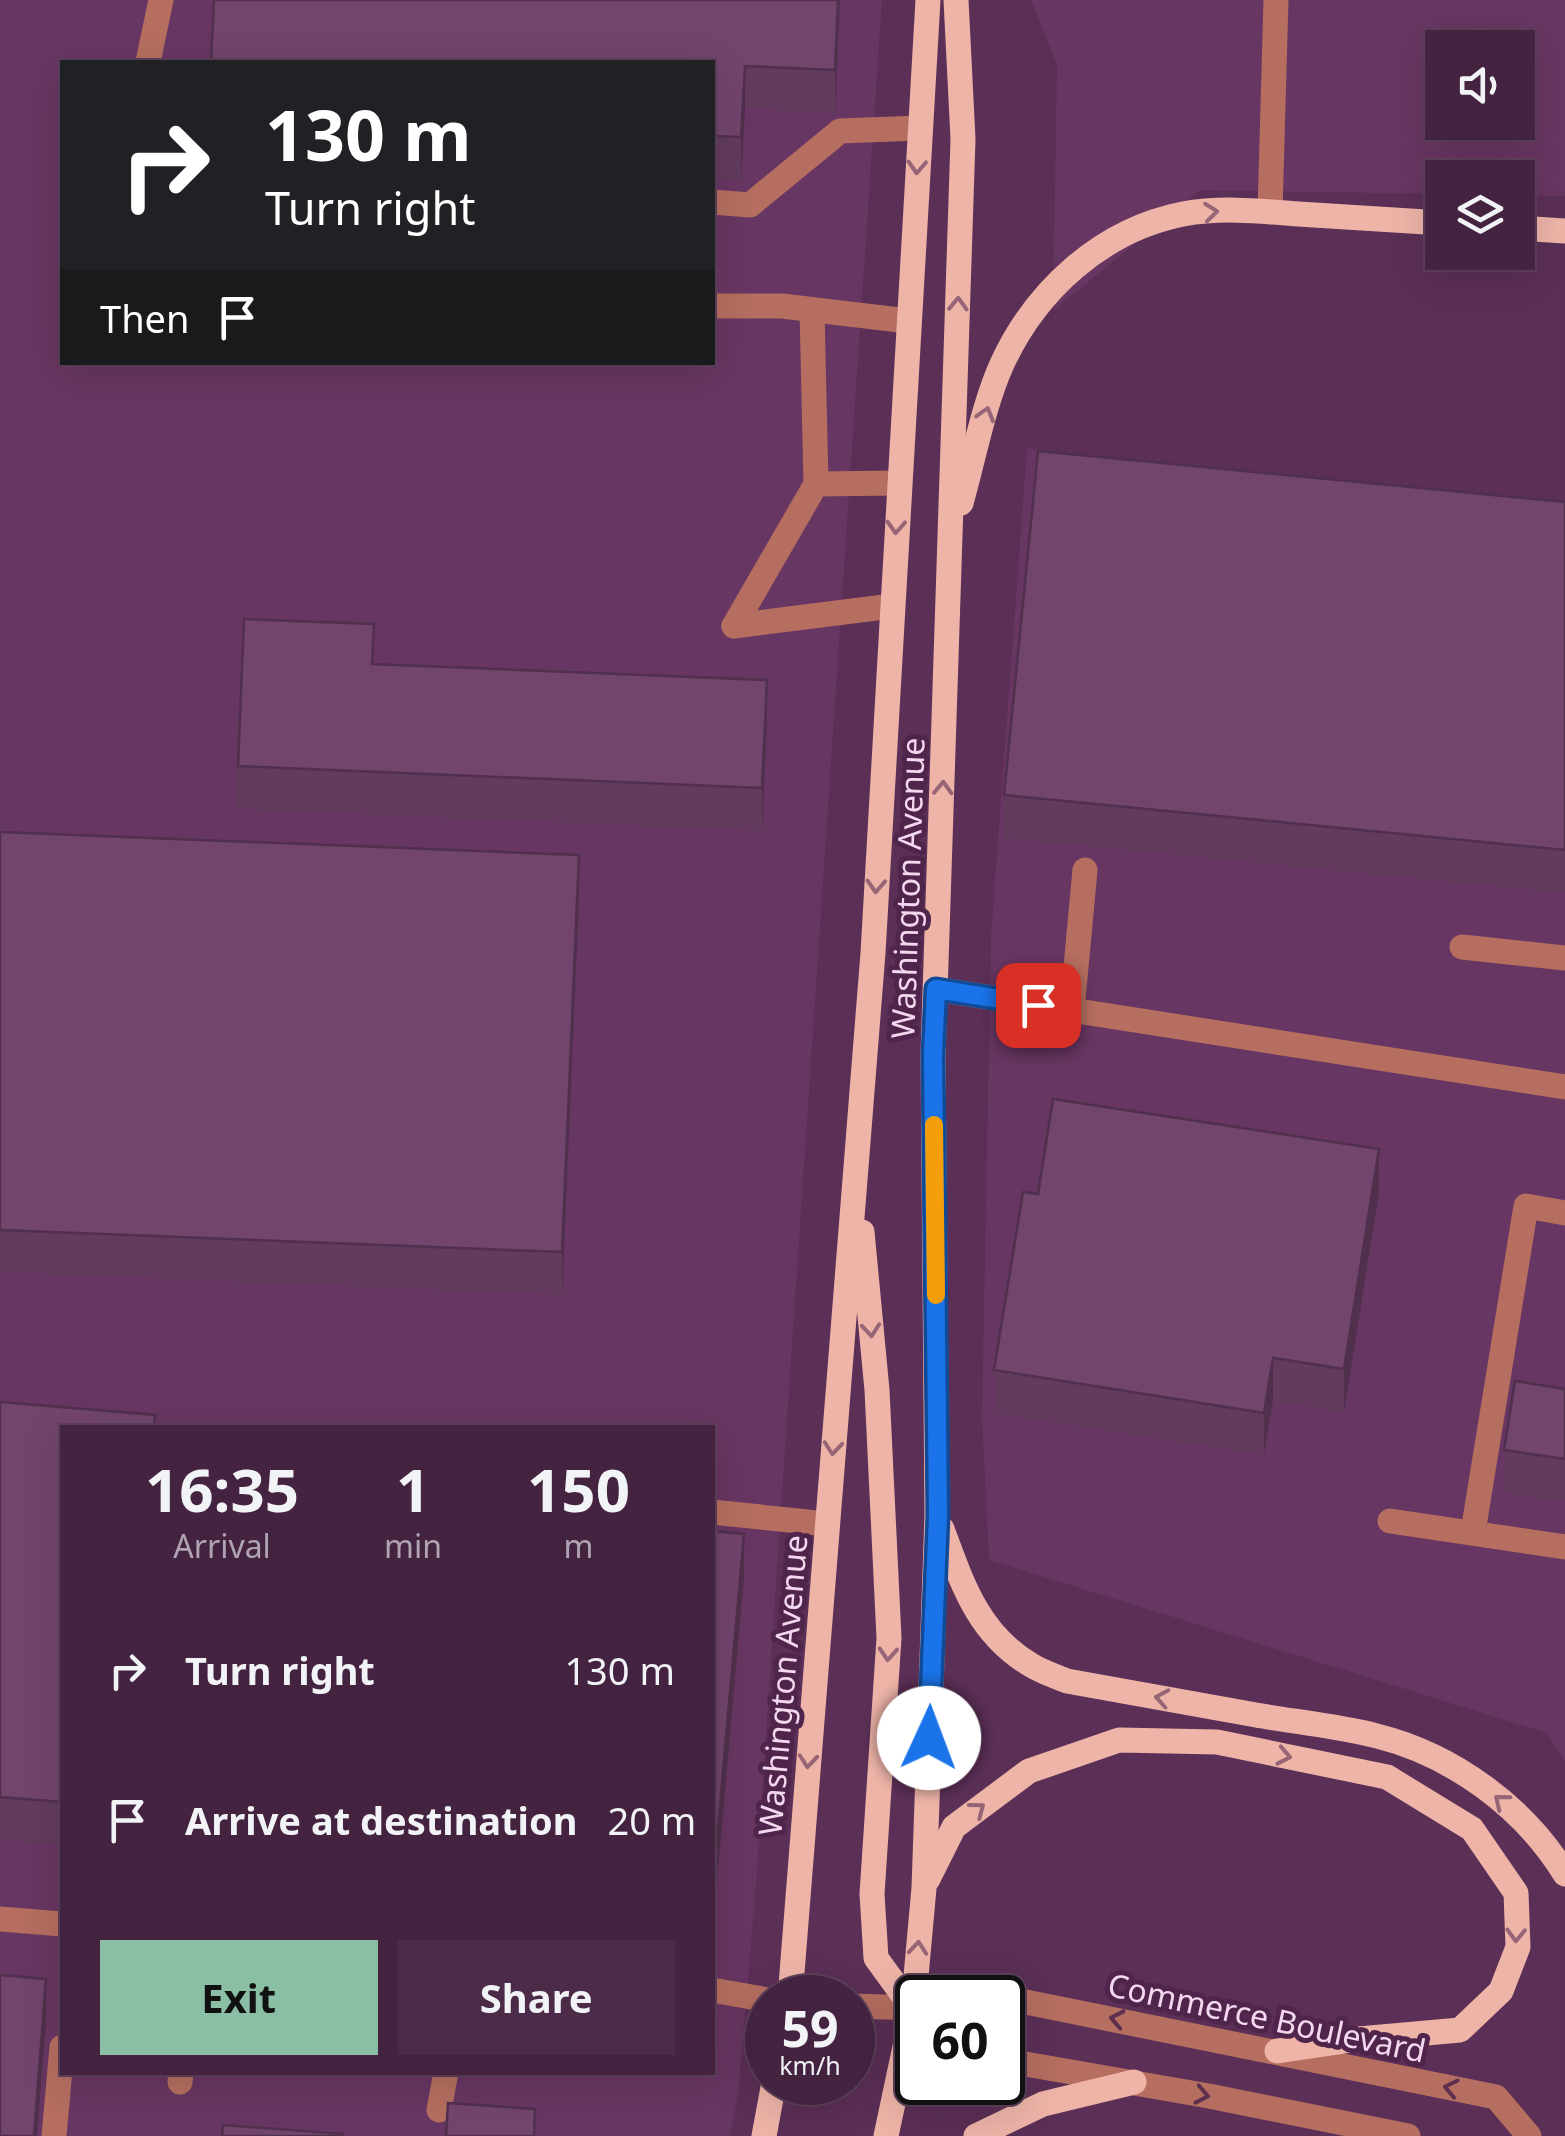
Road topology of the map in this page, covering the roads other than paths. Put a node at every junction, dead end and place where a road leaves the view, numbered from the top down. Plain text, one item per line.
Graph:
1 (161, 0) edge
2 (928, 0) edge
3 (956, 0) edge
4 (1276, 0) edge
5 (148, 60) edge
6 (920, 128) junction
7 (715, 202) edge
8 (1270, 212) junction
9 (1425, 223) edge
10 (1535, 229) edge
11 (1565, 232) edge
12 (715, 306) edge
13 (812, 310) junction
14 (908, 321) junction
15 (899, 483) junction
16 (816, 484) junction
17 (950, 542) junction
18 (892, 606) junction
19 (1084, 870) dead end
20 (1462, 946) dead end
21 (1565, 958) edge
22 (936, 989) junction
23 (1072, 1010) junction
24 (1565, 1087) edge
25 (856, 1163) junction
26 (1565, 1212) edge
27 (715, 1512) edge
28 (938, 1515) junction
29 (1390, 1521) dead end
30 (827, 1524) junction
31 (1473, 1532) junction
32 (1565, 1547) edge
33 (1565, 1874) edge
34 (924, 1888) junction
35 (0, 1918) edge
36 (60, 1924) edge
37 (792, 1975) edge
38 (918, 1975) edge
39 (895, 1983) edge
40 (715, 1991) edge
41 (745, 1996) edge
42 (1025, 2001) edge
43 (1276, 2052) junction
44 (1025, 2064) edge
45 (60, 2070) edge
46 (445, 2075) edge
47 (1134, 2082) junction
48 (895, 2098) edge
49 (770, 2105) edge
50 (439, 2110) dead end
51 (54, 2136) edge
52 (764, 2136) edge
53 (886, 2136) edge
54 (976, 2136) edge
55 (1408, 2136) edge
56 (1529, 2136) edge

1 - 5 street
2 - 6 main road, Washington Avenue
17 -> 3 main road, Washington Avenue
4 - 8 street
6 - 7 street
6 -> 14 main road, Washington Avenue
8 - 9 main road
17 -> 8 main road
10 - 11 main road
12 - 13 street
13 - 14 street
13 - 16 street
14 - 15 main road, Washington Avenue
15 - 16 street
15 -> 18 main road, Washington Avenue
16 - 18 street
22 -> 17 main road, Washington Avenue
18 -> 25 main road, Washington Avenue
19 - 23 street
20 - 21 street
22 - 23 street
22 - 28 main road, Washington Avenue
23 - 24 street
25 -> 30 main road, Washington Avenue
25 -> 39 main road
26 - 31 street
27 - 30 street
33 -> 28 main road
28 - 34 main road, Washington Avenue
29 - 31 street
30 -> 37 main road, Washington Avenue
31 - 32 street
38 -> 34 main road, Washington Avenue
34 -> 43 main road
35 - 36 street
40 - 41 street
43 -> 42 street, Commerce Boulevard
56 -> 43 street, Commerce Boulevard
44 - 47 street
45 - 51 street
46 - 50 street
47 - 54 main road
47 -> 55 street
48 - 53 main road, Washington Avenue
49 - 52 main road

